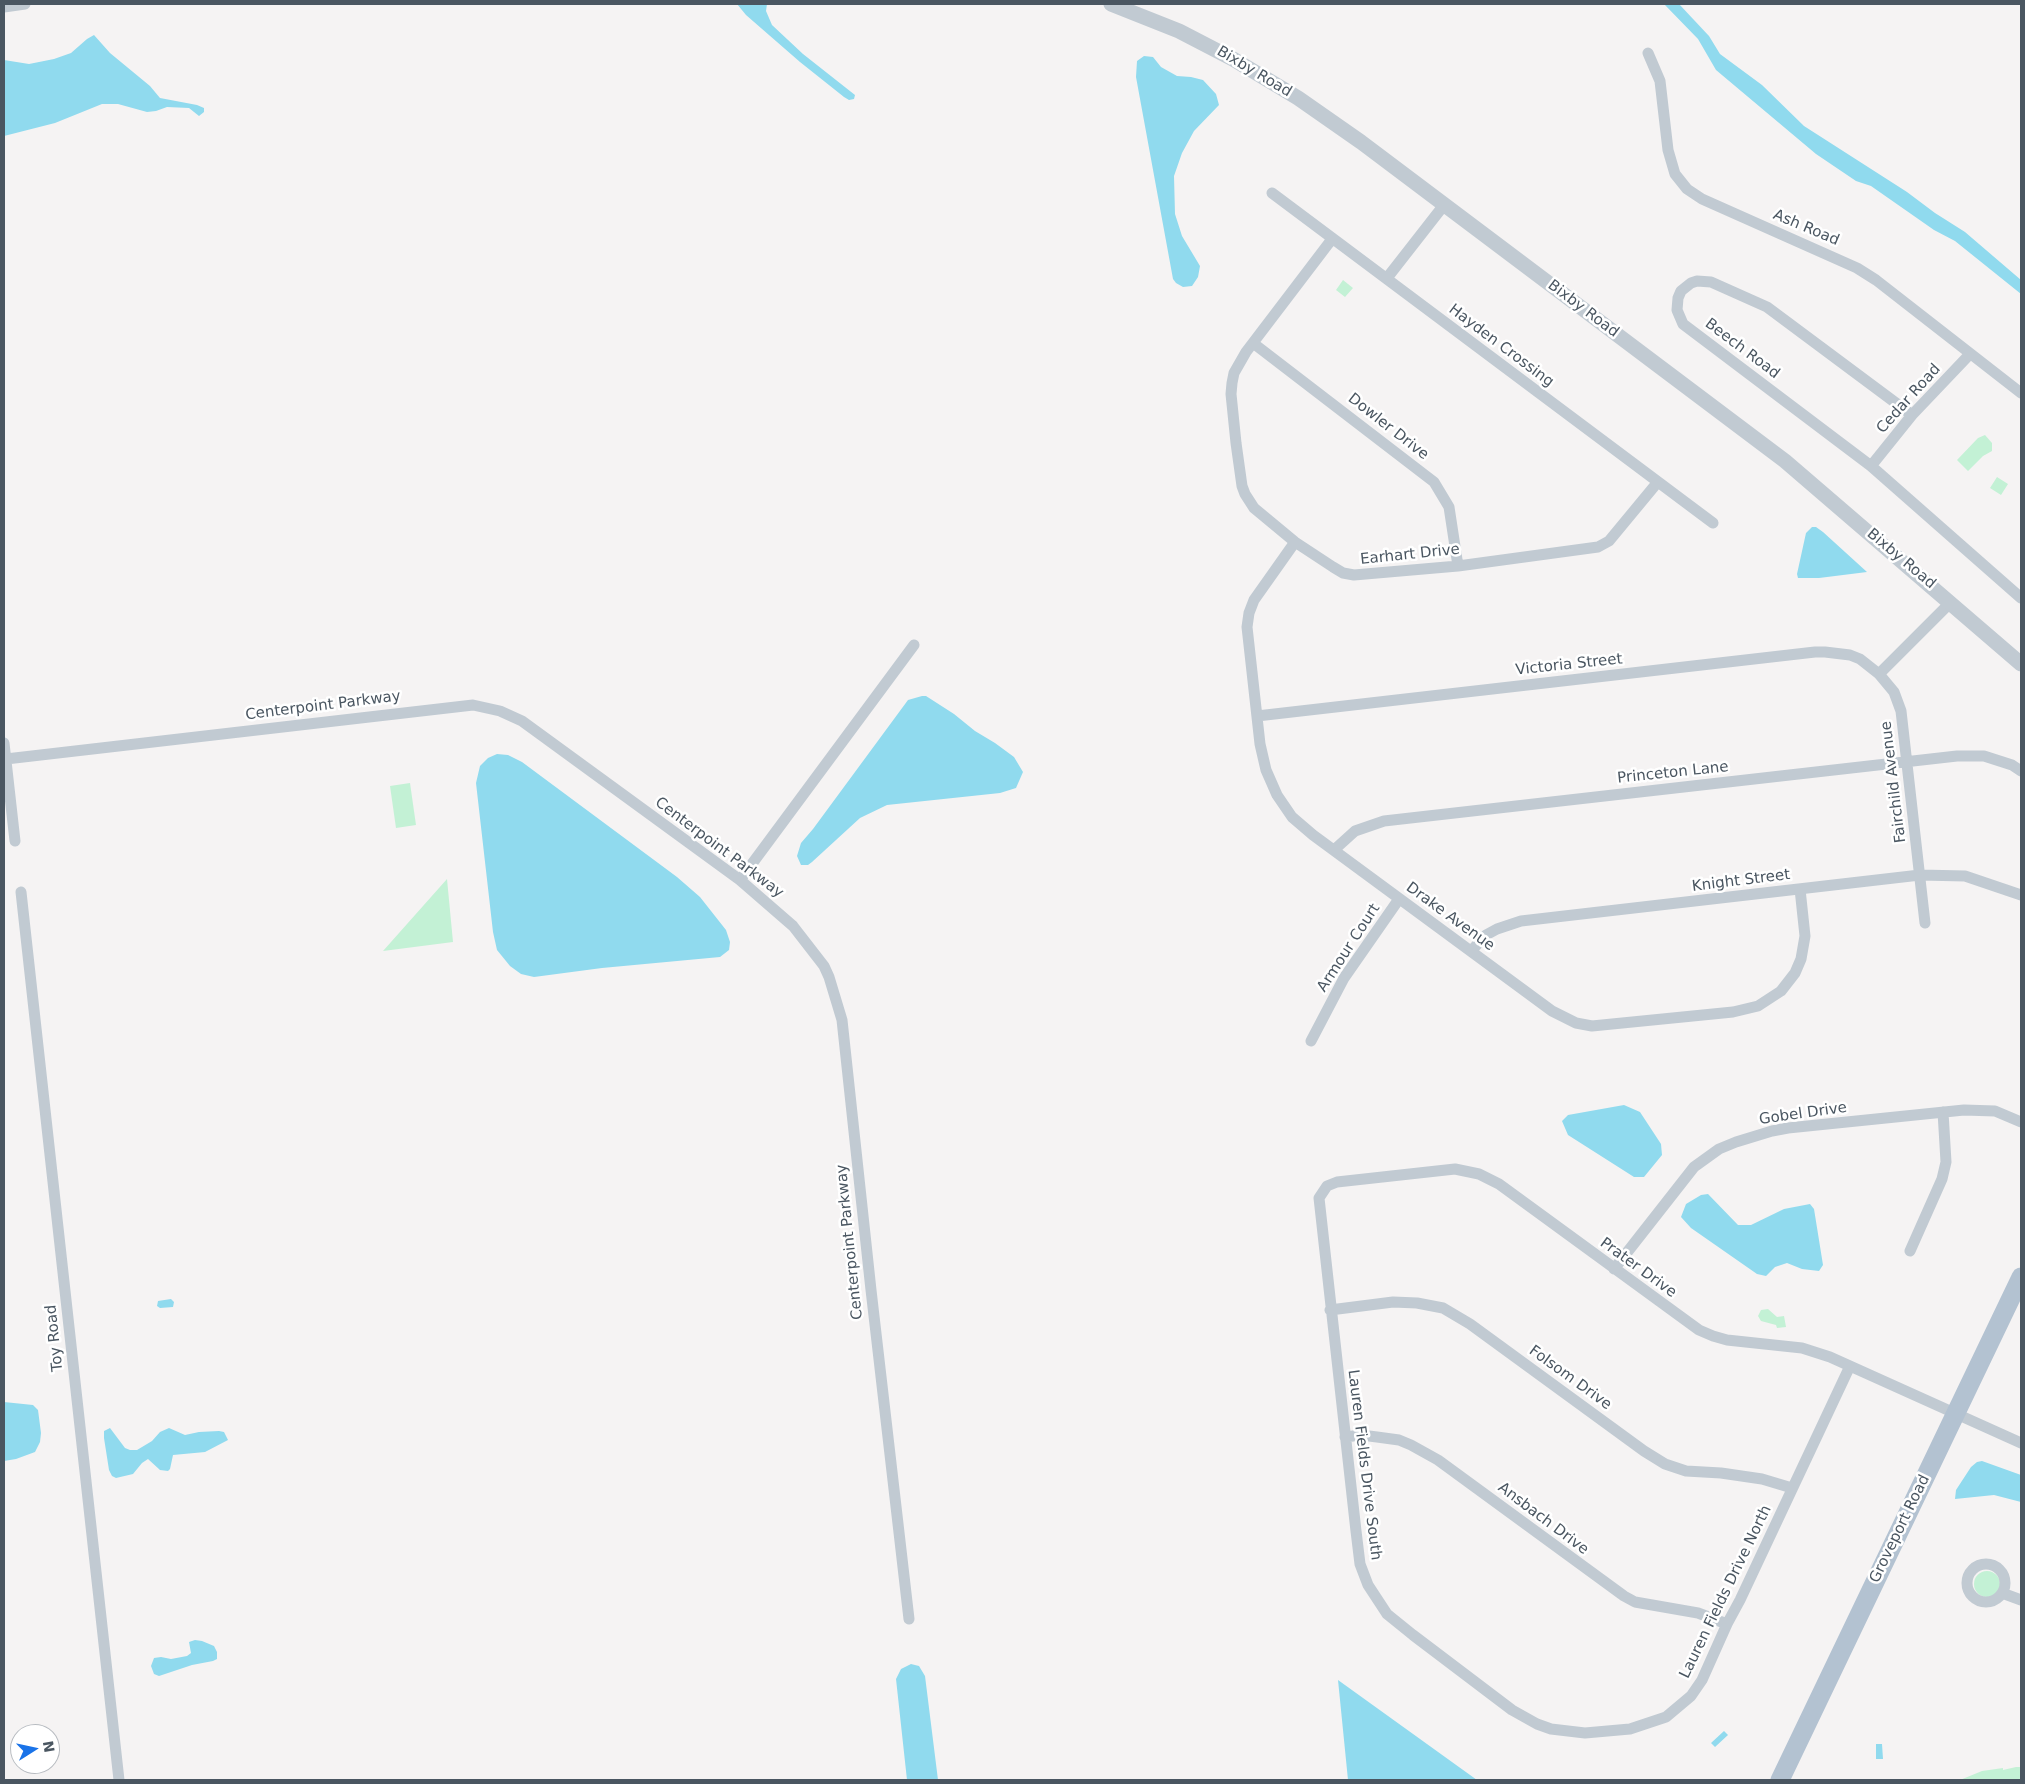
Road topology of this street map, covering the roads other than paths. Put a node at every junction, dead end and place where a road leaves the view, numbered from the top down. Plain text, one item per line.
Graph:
1 (25, 4) edge
2 (1111, 4) edge
3 (4, 7) edge
4 (1648, 53) dead end
5 (1272, 193) dead end
6 (1444, 205) junction
7 (1332, 239) junction
8 (1387, 278) junction
9 (1253, 343) junction
10 (1970, 354) junction
11 (2021, 393) edge
12 (1912, 415) junction
13 (1871, 466) junction
14 (1657, 483) junction
15 (1713, 523) dead end
16 (1295, 542) junction
17 (1458, 566) junction
18 (2021, 598) edge
19 (1951, 602) junction
20 (914, 645) dead end
21 (2021, 664) edge
22 (1879, 674) junction
23 (1257, 716) junction
24 (4, 743) edge
25 (6, 759) junction
26 (1907, 762) junction
27 (2021, 771) edge
28 (15, 840) dead end
29 (1334, 850) junction
30 (1920, 875) junction
31 (740, 880) junction
32 (1800, 889) junction
33 (21, 892) dead end
34 (2021, 895) edge
35 (1399, 899) junction
36 (1926, 923) dead end
37 (1472, 950) junction
38 (1311, 1041) dead end
39 (1943, 1112) junction
40 (2021, 1122) edge
41 (1318, 1203) joint
42 (1910, 1251) dead end
43 (1614, 1269) junction
44 (2021, 1277) edge
45 (1330, 1310) junction
46 (1850, 1366) junction
47 (1957, 1412) junction
48 (1345, 1437) junction
49 (2021, 1443) edge
50 (1792, 1488) junction
51 (2002, 1594) dead end
52 (2021, 1600) edge
53 (909, 1619) dead end
54 (1727, 1624) junction
55 (1551, 1729) joint
56 (119, 1780) edge
57 (1780, 1780) edge

1 - 3 street
2 - 6 street, Bixby Road
4 - 10 street, Ash Road
5 - 7 street, Hayden Crossing
6 - 8 street
6 - 19 street, Bixby Road
7 - 8 street, Hayden Crossing
7 - 9 street, Earhart Drive
8 - 14 street, Hayden Crossing
9 - 16 street, Earhart Drive
9 - 17 street, Dowler Drive
10 - 11 street, Ash Road
10 - 12 street, Cedar Road
12 - 13 street, Cedar Road
12 - 13 street, Beech Road
13 - 18 street, Beech Road
14 - 15 street, Hayden Crossing
14 - 17 street, Earhart Drive
16 - 17 street, Earhart Drive
16 - 23 street, Drake Avenue
19 - 21 street, Bixby Road
19 - 22 street
20 - 31 street
22 - 23 street, Victoria Street
22 - 26 street, Fairchild Avenue
23 - 29 street, Drake Avenue
24 - 25 street
25 - 28 street
25 - 31 street, Centerpoint Parkway
26 - 27 street, Princeton Lane
26 - 29 street, Princeton Lane
26 - 30 street, Fairchild Avenue
29 - 35 street, Drake Avenue
30 - 32 street, Knight Street
30 - 34 street, Knight Street
30 - 36 street, Fairchild Avenue
31 - 53 street, Centerpoint Parkway
32 - 37 street, Knight Street
32 - 37 street, Drake Avenue
33 - 56 street, Toy Road
35 - 37 street, Drake Avenue
35 - 38 street, Armour Court
39 - 40 street, Gobel Drive
39 - 42 street
39 - 43 street, Gobel Drive
41 - 43 street, Prater Drive
41 - 45 street, Lauren Fields Drive South
43 - 46 street, Prater Drive
44 - 47 main road, Groveport Road
45 - 48 street, Lauren Fields Drive South
45 - 50 street, Folsom Drive
46 - 47 street, Prater Drive
46 - 50 street, Lauren Fields Drive North
47 - 49 street, Prater Drive
47 - 57 main road, Groveport Road
48 - 54 street, Ansbach Drive
48 - 55 street, Lauren Fields Drive South
50 - 54 street, Lauren Fields Drive North
51 - 52 street
54 - 55 street, Lauren Fields Drive North

